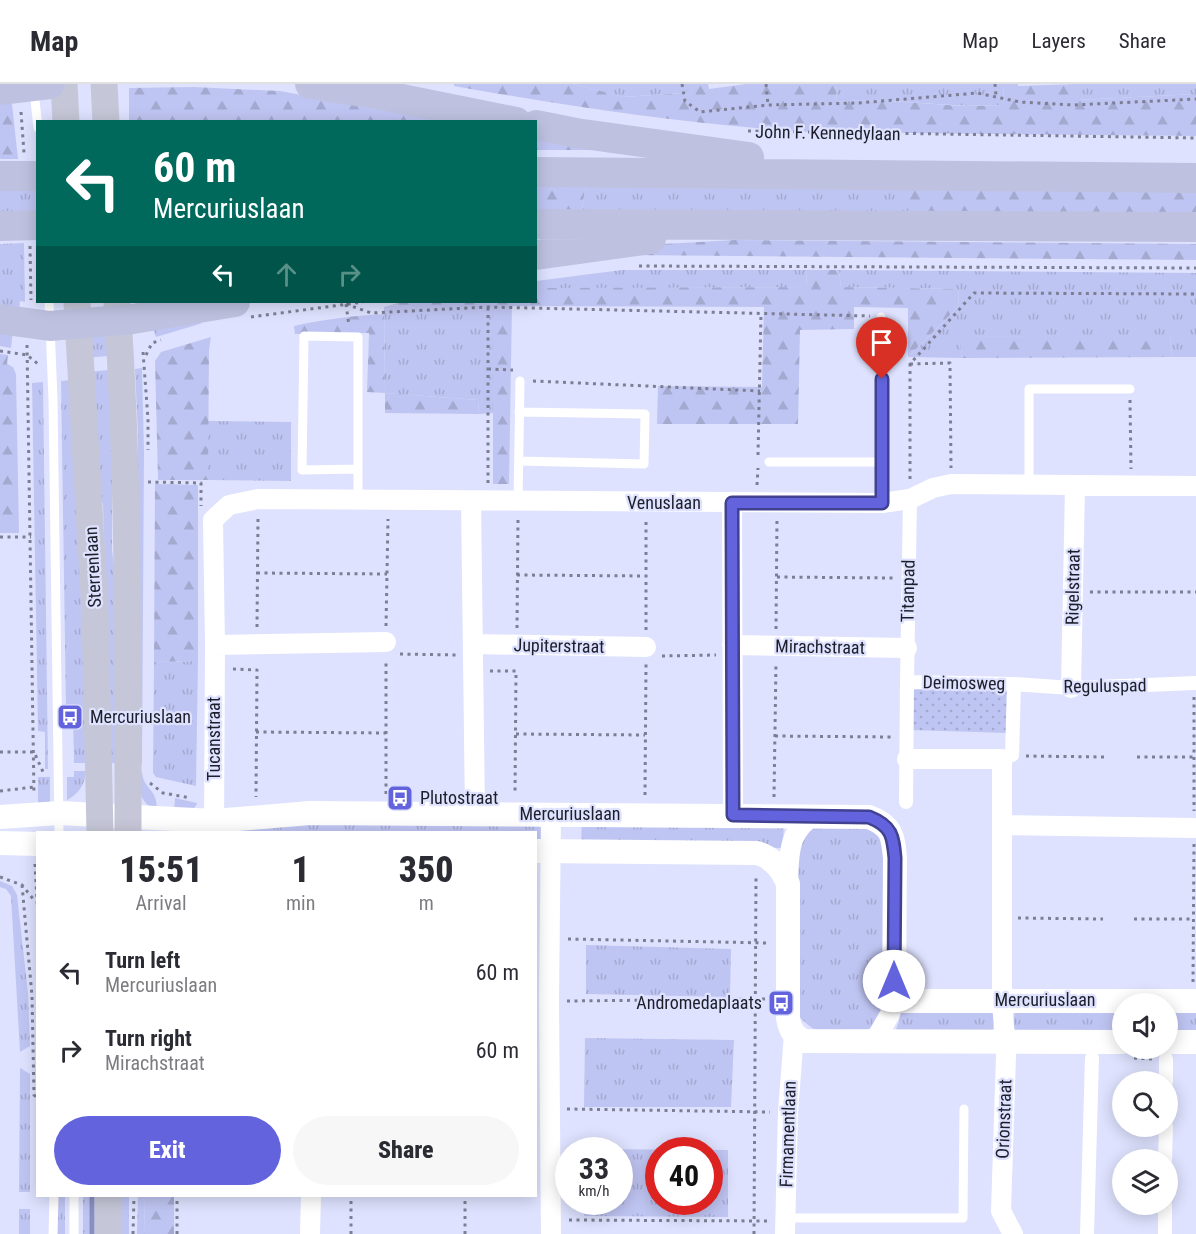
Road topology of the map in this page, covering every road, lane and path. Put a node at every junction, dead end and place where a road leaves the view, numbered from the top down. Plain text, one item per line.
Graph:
1 (39, 84) edge
2 (64, 84) edge
3 (104, 84) edge
4 (310, 84) edge
5 (682, 84) edge
6 (765, 84) edge
7 (995, 84) edge
8 (0, 90) edge
9 (996, 96) junction
10 (1196, 99) edge
11 (768, 105) junction
12 (66, 118) edge
13 (106, 118) edge
14 (37, 120) edge
15 (506, 120) edge
16 (537, 125) edge
17 (745, 131) dead end
18 (1196, 138) edge
19 (537, 172) edge
20 (846, 174) junction
21 (0, 176) edge
22 (36, 176) edge
23 (1196, 178) edge
24 (537, 224) edge
25 (746, 224) junction
26 (36, 225) edge
27 (0, 226) edge
28 (1196, 227) edge
29 (537, 255) edge
30 (639, 266) dead end
31 (1196, 268) edge
32 (1196, 294) edge
33 (354, 303) edge
34 (346, 304) junction
35 (488, 307) junction
36 (240, 310) edge
37 (118, 311) edge
38 (63, 313) edge
39 (761, 313) junction
40 (881, 316) joint
41 (0, 319) edge
42 (350, 336) junction
43 (0, 351) edge
44 (910, 364) junction
45 (488, 369) junction
46 (520, 381) junction
47 (1130, 389) joint
48 (760, 391) junction
49 (519, 412) junction
50 (519, 461) junction
51 (769, 462) dead end
52 (882, 462) junction
53 (358, 469) junction
54 (148, 482) dead end
55 (951, 484) junction
56 (1029, 485) junction
57 (1131, 485) junction
58 (1075, 486) junction
59 (1196, 486) edge
60 (258, 499) junction
61 (910, 499) junction
62 (358, 500) junction
63 (480, 502) junction
64 (518, 502) junction
65 (732, 503) junction
66 (757, 503) junction
67 (882, 503) junction
68 (213, 520) junction
69 (0, 537) edge
70 (31, 537) junction
71 (257, 573) junction
72 (387, 574) dead end
73 (517, 575) junction
74 (646, 576) dead end
75 (777, 577) dead end
76 (908, 578) junction
77 (1073, 592) junction
78 (1196, 592) edge
79 (257, 644) junction
80 (215, 645) junction
81 (517, 645) junction
82 (391, 648) joint
83 (907, 648) junction
84 (732, 650) junction
85 (651, 651) joint
86 (473, 656) junction
87 (215, 669) junction
88 (907, 682) junction
89 (1196, 683) edge
90 (1014, 684) junction
91 (1071, 688) junction
92 (256, 732) junction
93 (386, 733) dead end
94 (516, 734) junction
95 (645, 735) dead end
96 (775, 736) dead end
97 (907, 737) junction
98 (1007, 757) junction
99 (1105, 757) dead end
100 (1137, 757) dead end
101 (1194, 757) dead end
102 (907, 759) junction
103 (0, 791) edge
104 (515, 796) dead end
105 (256, 797) dead end
106 (906, 802) dead end
107 (475, 813) junction
108 (551, 815) junction
109 (733, 815) junction
110 (816, 815) junction
111 (0, 817) edge
112 (59, 823) edge
113 (100, 824) edge
114 (128, 825) edge
115 (1003, 825) junction
116 (214, 826) edge
117 (1194, 828) dead end
118 (0, 843) edge
119 (36, 844) edge
120 (543, 851) edge
121 (763, 873) dead end
122 (0, 877) edge
123 (788, 884) junction
124 (22, 885) junction
125 (36, 901) edge
126 (1002, 918) junction
127 (1103, 919) dead end
128 (1134, 919) dead end
129 (1193, 919) dead end
130 (549, 939) junction
131 (755, 942) junction
132 (776, 943) dead end
133 (756, 999) junction
134 (775, 999) dead end
135 (1002, 1000) junction
136 (549, 1001) junction
137 (894, 1001) junction
138 (1196, 1001) edge
139 (794, 1034) junction
140 (1006, 1041) junction
141 (874, 1042) junction
142 (1112, 1042) edge
143 (1196, 1042) edge
144 (1178, 1047) edge
145 (1092, 1058) dead end
146 (36, 1096) edge
147 (550, 1109) junction
148 (963, 1109) dead end
149 (754, 1112) junction
150 (788, 1112) junction
151 (54, 1197) edge
152 (74, 1197) edge
153 (134, 1197) edge
154 (177, 1197) edge
155 (311, 1197) edge
156 (351, 1197) edge
157 (465, 1197) edge
158 (1165, 1215) edge
159 (754, 1221) junction
160 (786, 1224) edge
161 (551, 1227) edge
162 (53, 1234) edge
163 (74, 1234) edge
164 (133, 1234) edge
165 (177, 1234) edge
166 (310, 1234) edge
167 (351, 1234) edge
168 (465, 1234) edge
169 (754, 1234) edge
170 (1013, 1234) edge
171 (1087, 1234) edge
172 (1165, 1234) edge

1 - 8 main road
1 - 14 lane
2 - 12 main road
3 - 13 main road
4 - 15 main road
5 - 11 path
6 - 11 path
7 - 9 path
9 - 10 path
9 - 11 path
16 - 20 main road
17 - 18 path, John F. Kennedylaan
19 - 20 main road
20 - 23 main road
21 - 22 main road
24 - 25 main road
25 - 28 main road
25 - 29 main road
26 - 27 main road
30 - 31 path
32 - 44 path
33 - 34 path
34 - 35 path
34 - 36 path
34 - 42 path
35 - 39 path
35 - 45 path
36 - 37 main road
37 - 38 main road
37 - 114 main road, Sterrenlaan
38 - 41 main road
38 - 112 lane, Sterrenlaan
38 - 113 main road, Sterrenlaan
39 - 40 path
39 - 48 path
40 - 52 lane
42 - 53 lane
42 - 53 lane
43 - 70 path
44 - 55 path
44 - 61 path
45 - 46 path
45 - 63 path
46 - 48 path
46 - 49 lane
47 - 56 lane
47 - 57 path
48 - 66 path
49 - 50 lane
49 - 50 lane
50 - 64 lane
51 - 52 lane
52 - 67 lane
53 - 62 lane
54 - 68 path
55 - 56 street, Venuslaan
55 - 61 street, Venuslaan
56 - 58 street, Venuslaan
57 - 58 street, Venuslaan
57 - 59 street, Venuslaan
58 - 77 street, Rigelstraat
60 - 62 street, Venuslaan
60 - 68 street, Venuslaan
60 - 71 path
61 - 67 street, Venuslaan
61 - 76 street, Titanpad
62 - 63 street, Venuslaan
63 - 64 street, Venuslaan
63 - 86 street
64 - 65 street, Venuslaan
64 - 73 path
65 - 66 street, Venuslaan
65 - 84 street
66 - 67 street, Venuslaan
68 - 80 street, Tucanstraat
69 - 70 path
70 - 103 path
71 - 72 path
71 - 79 path
73 - 74 path
73 - 81 path
75 - 76 path
76 - 83 street, Titanpad
77 - 78 path
77 - 91 street, Rigelstraat
79 - 80 street
79 - 82 street
80 - 87 street, Tucanstraat
81 - 85 street, Jupiterstraat
81 - 86 street, Jupiterstraat
82 - 86 path
83 - 84 street, Mirachstraat
83 - 88 street, Titanpad
84 - 85 path
84 - 109 street
86 - 94 path
86 - 107 street
87 - 92 path
87 - 116 street, Tucanstraat
88 - 90 street, Deimosweg
88 - 97 street, Deimosweg
89 - 91 street, Reguluspad
90 - 91 street, Reguluspad
90 - 98 street, Deimosweg
92 - 93 path
92 - 105 path
94 - 95 path
94 - 104 path
96 - 97 path
97 - 102 street, Deimosweg
98 - 99 path
98 - 102 street
98 - 115 street, Deimosweg
100 - 101 path
102 - 106 street, Deimosweg
107 - 108 street, Mercuriuslaan
107 - 116 street, Mercuriuslaan
108 - 109 street, Mercuriuslaan
108 - 120 street
109 - 110 street, Mercuriuslaan
110 - 123 street
110 - 137 street, Mercuriuslaan
111 - 112 street, Mercuriuslaan
112 - 113 street, Mercuriuslaan
113 - 114 street, Mercuriuslaan
114 - 116 street, Mercuriuslaan
115 - 117 street
115 - 126 street, Deimosweg
118 - 119 street
120 - 123 street, Mercuriuslaan
120 - 130 street
121 - 131 path
122 - 124 path
123 - 139 street
124 - 125 path
124 - 146 path
126 - 127 path
126 - 135 street, Deimosweg
128 - 129 path
130 - 131 path
130 - 136 street
131 - 132 path
131 - 133 path
133 - 134 path
133 - 136 path
133 - 149 path
135 - 137 street, Mercuriuslaan
135 - 138 street, Mercuriuslaan
135 - 140 street, Orionstraat
136 - 147 street
137 - 141 street, Mercuriuslaan
139 - 141 street
139 - 150 street, Firmamentlaan
140 - 141 street
140 - 142 street
140 - 170 street, Orionstraat
143 - 144 street
145 - 171 street
147 - 149 path
147 - 161 street
148 - 160 lane
149 - 150 path
149 - 159 path
150 - 160 street, Firmamentlaan
151 - 162 lane
152 - 163 lane
153 - 164 path
154 - 165 path
155 - 166 street
156 - 167 path
157 - 168 path
158 - 172 street
159 - 160 path
159 - 161 path
159 - 169 path

